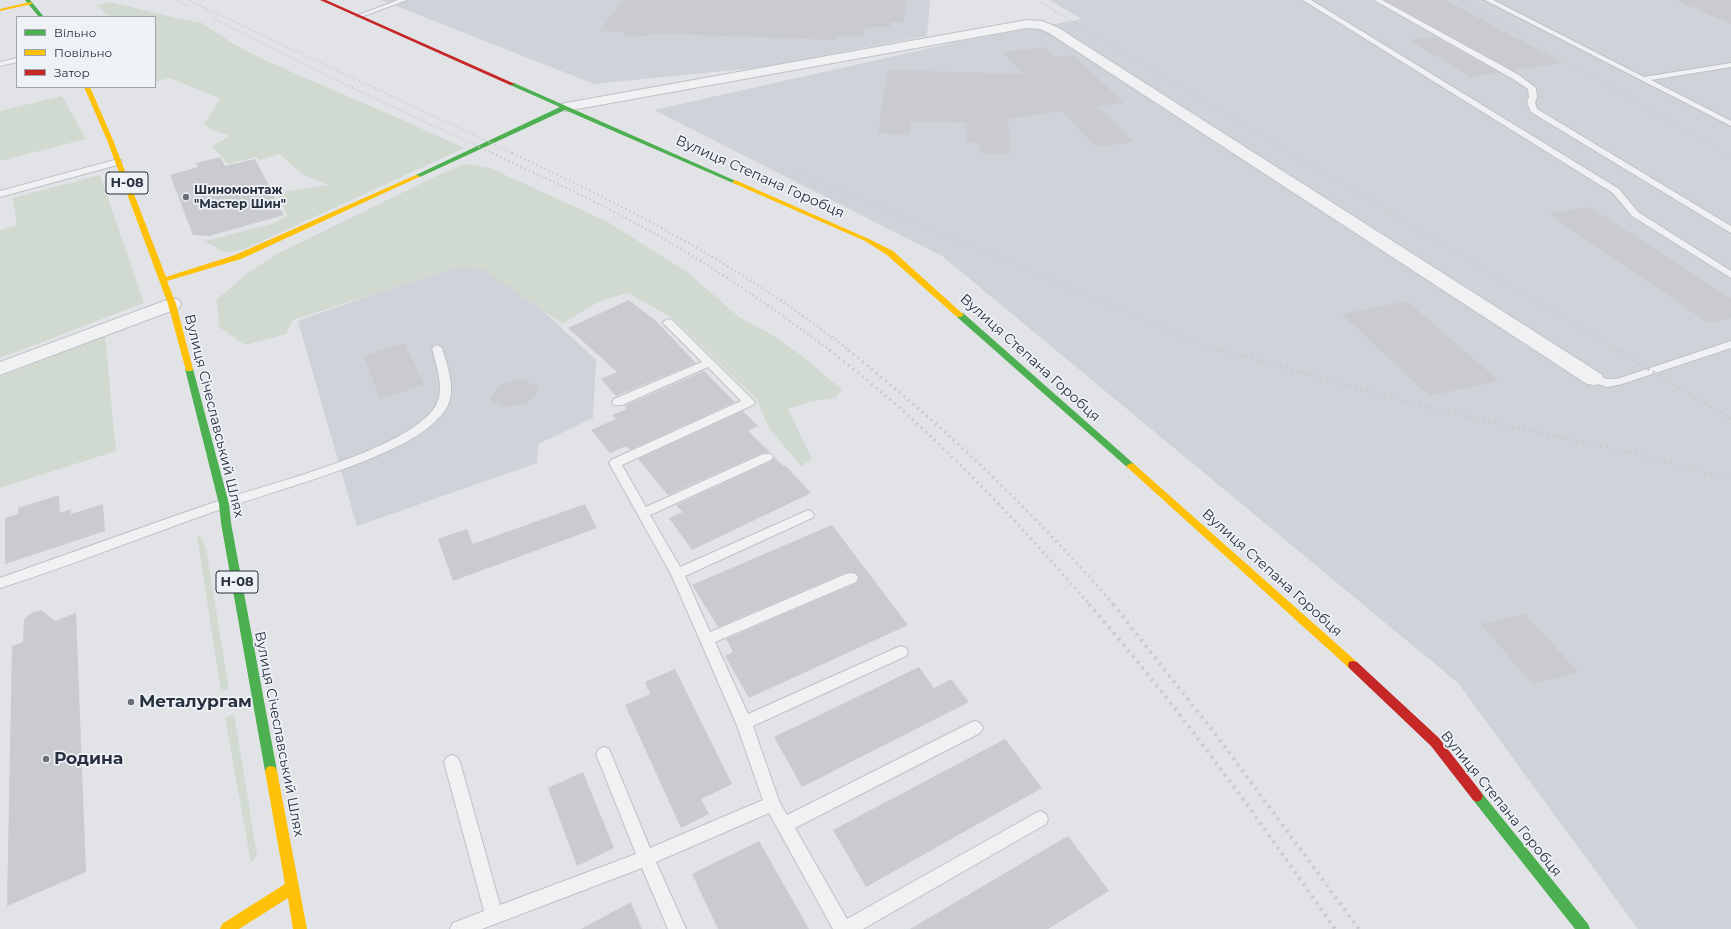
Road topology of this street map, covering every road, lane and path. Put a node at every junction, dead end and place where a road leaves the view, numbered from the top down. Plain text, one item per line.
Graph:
1 (322, 0) edge
2 (404, 0) edge
3 (1306, 0) edge
4 (1377, 0) edge
5 (1488, 0) edge
6 (28, 2) edge
7 (0, 10) edge
8 (41, 16) edge
9 (359, 16) junction
10 (16, 60) edge
11 (0, 64) edge
12 (1731, 65) edge
13 (1643, 79) junction
14 (87, 88) edge
15 (566, 107) junction
16 (1731, 124) edge
17 (118, 162) junction
18 (0, 194) edge
19 (1731, 230) edge
20 (1731, 275) edge
21 (164, 280) junction
22 (172, 304) junction
23 (668, 322) dead end
24 (1731, 344) edge
25 (437, 348) dead end
26 (708, 363) junction
27 (0, 369) edge
28 (1594, 380) joint
29 (618, 402) dead end
30 (767, 457) dead end
31 (224, 504) junction
32 (643, 513) junction
33 (808, 515) dead end
34 (677, 574) junction
35 (851, 578) dead end
36 (0, 583) edge
37 (706, 640) junction
38 (901, 652) dead end
39 (744, 723) junction
40 (975, 728) dead end
41 (604, 754) dead end
42 (452, 762) dead end
43 (772, 804) junction
44 (1040, 819) dead end
45 (784, 825) junction
46 (646, 858) junction
47 (293, 888) junction
48 (494, 916) junction
49 (227, 929) edge
50 (300, 929) edge
51 (459, 929) edge
52 (677, 929) edge
53 (843, 929) edge
54 (846, 929) edge
55 (1583, 929) edge

1 - 9 main road, Вулиця Степана Горобця
2 - 9 lane
3 - 20 lane
4 - 19 lane
5 - 13 lane
6 - 7 main road
6 - 8 main road
9 - 15 main road, Вулиця Степана Горобця
10 - 11 lane
12 - 13 lane
13 - 16 lane
14 - 17 main road, Вулиця Січеславський Шлях / Н-08
15 - 21 main road
15 - 28 street
15 - 55 main road, Вулиця Степана Горобця
17 - 18 lane
17 - 21 main road, Вулиця Січеславський Шлях / Н-08
21 - 22 main road, Вулиця Січеславський Шлях / Н-08
22 - 27 street
22 - 31 main road, Вулиця Січеславський Шлях / Н-08
23 - 26 lane
24 - 28 lane
25 - 31 lane
26 - 29 lane
26 - 32 lane
30 - 32 lane
31 - 36 lane
31 - 47 main road, Вулиця Січеславський Шлях / Н-08
32 - 34 lane
33 - 34 lane
34 - 37 lane
35 - 37 lane
37 - 39 lane
38 - 39 lane
39 - 43 lane
40 - 45 lane
41 - 46 lane
42 - 48 lane
43 - 45 lane
43 - 46 lane
44 - 54 lane
45 - 53 lane
46 - 48 lane
46 - 52 lane
47 - 49 main road
47 - 50 main road, Вулиця Січеславський Шлях / Н-08
48 - 51 lane

